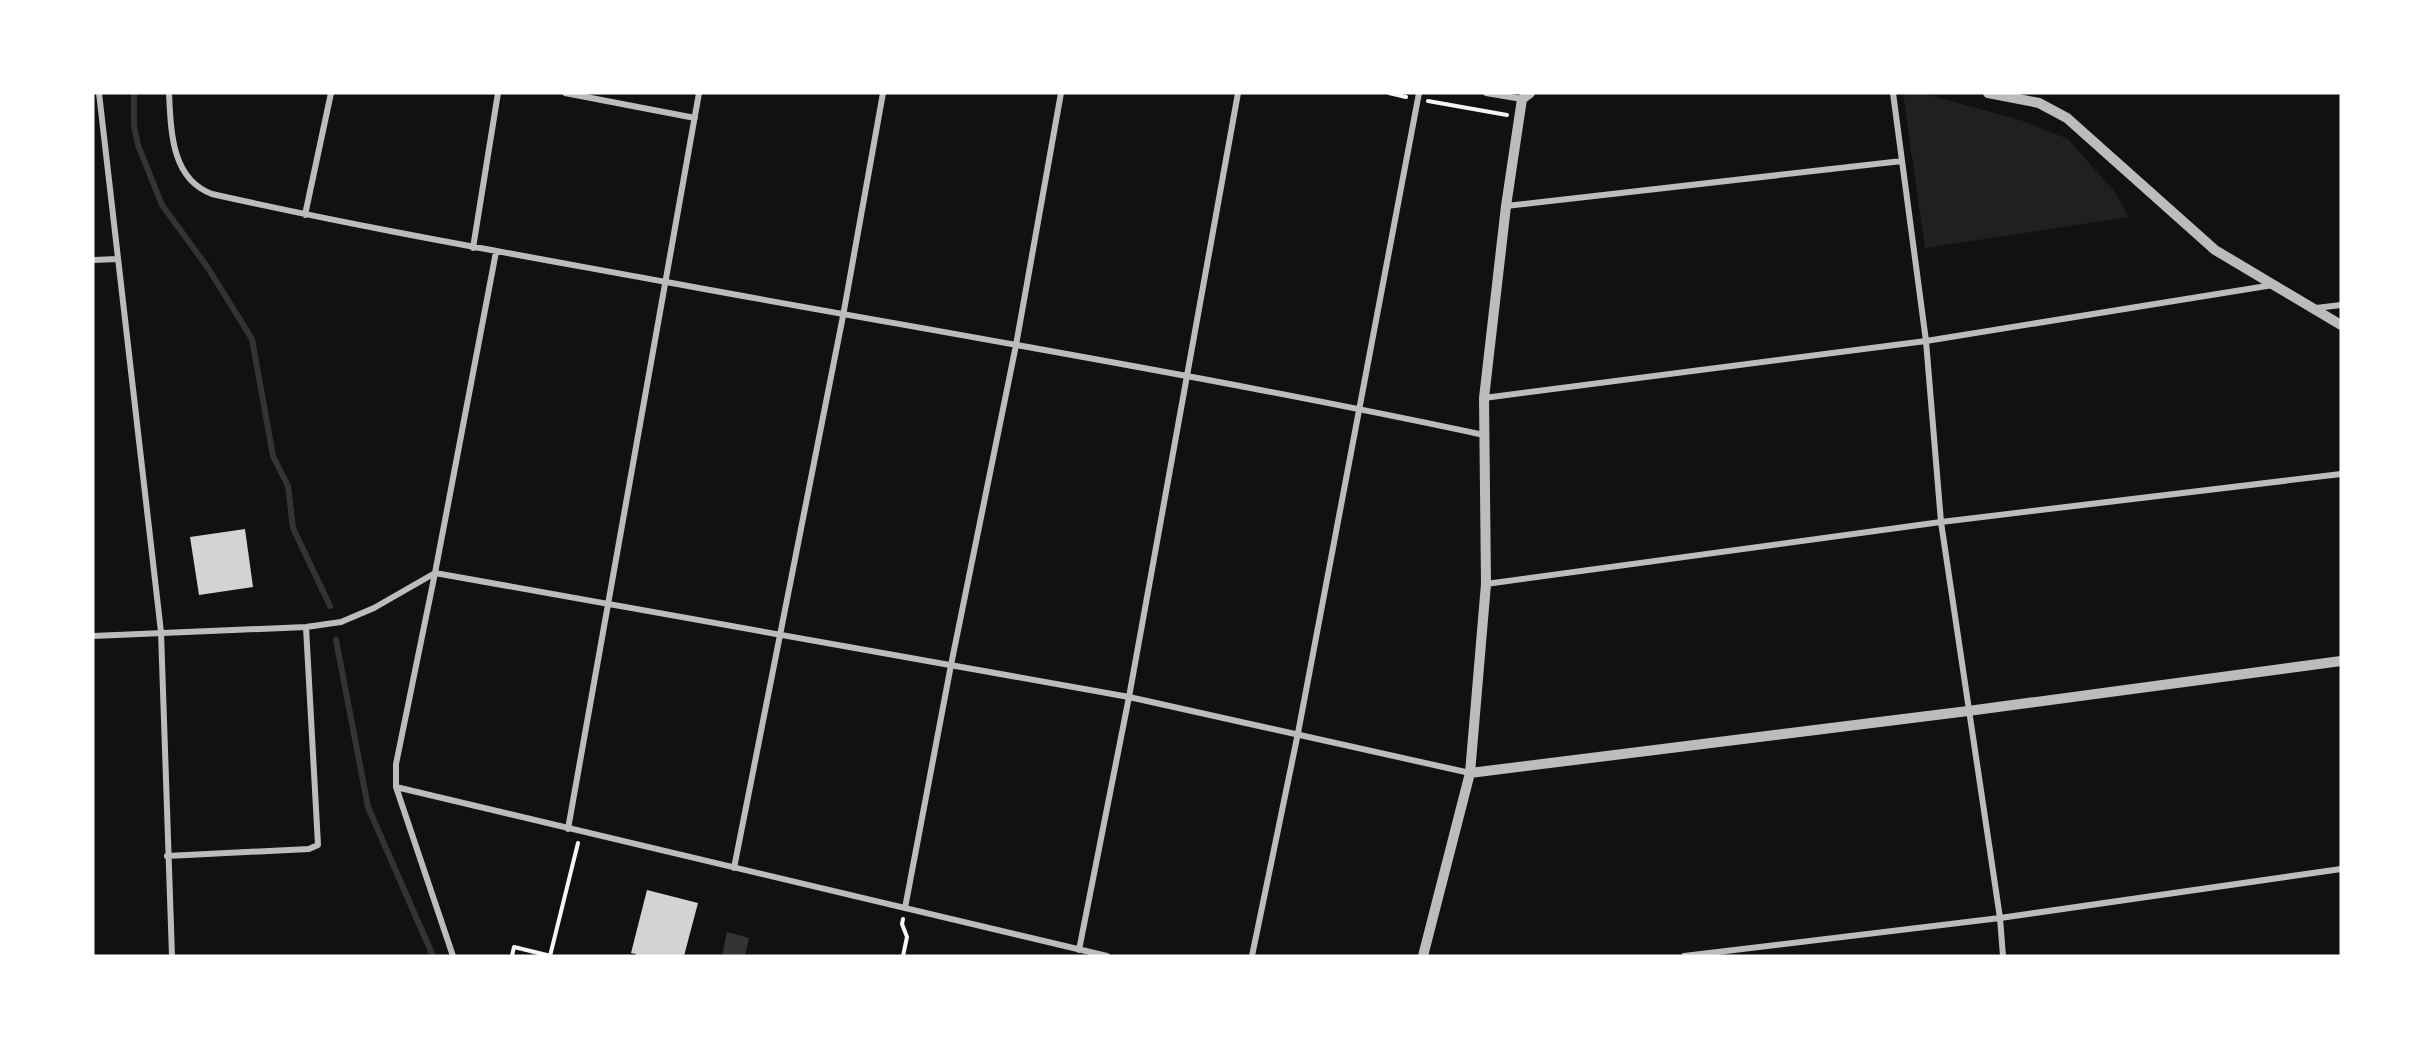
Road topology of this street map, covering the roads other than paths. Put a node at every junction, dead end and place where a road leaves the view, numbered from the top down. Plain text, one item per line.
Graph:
1 (99, 93) edge
2 (169, 93) edge
3 (331, 93) edge
4 (498, 93) edge
5 (565, 93) edge
6 (699, 93) edge
7 (884, 93) edge
8 (1061, 93) edge
9 (1238, 93) edge
10 (1486, 93) edge
11 (1893, 93) edge
12 (1989, 93) edge
13 (1418, 96) edge
14 (1526, 96) edge
15 (695, 118) junction
16 (1902, 161) junction
17 (1506, 206) junction
18 (305, 215) junction
19 (473, 248) junction
20 (496, 252) junction
21 (118, 259) junction
22 (93, 260) edge
23 (667, 282) junction
24 (2276, 285) junction
25 (2341, 305) edge
26 (2316, 308) junction
27 (843, 316) junction
28 (2341, 324) edge
29 (1926, 340) junction
30 (1016, 345) junction
31 (1187, 377) junction
32 (1484, 398) junction
33 (1359, 409) junction
34 (1484, 435) junction
35 (2341, 474) edge
36 (1941, 522) junction
37 (435, 573) junction
38 (1486, 584) junction
39 (608, 604) junction
40 (306, 627) junction
41 (161, 632) junction
42 (780, 635) junction
43 (93, 636) edge
44 (2341, 661) edge
45 (951, 665) junction
46 (1129, 697) junction
47 (1968, 711) junction
48 (1298, 733) junction
49 (1470, 773) junction
50 (396, 788) junction
51 (568, 829) junction
52 (167, 855) junction
53 (734, 868) junction
54 (2341, 869) edge
55 (905, 908) junction
56 (2000, 918) junction
57 (1079, 950) junction
58 (172, 956) edge
59 (453, 956) edge
60 (1107, 956) edge
61 (1252, 956) edge
62 (1423, 956) edge
63 (1684, 956) edge
64 (2003, 956) edge

1 - 21 street
2 - 18 street
3 - 18 street
4 - 19 street
5 - 15 street
6 - 15 street
7 - 27 street
8 - 30 street
9 - 31 street
10 - 14 street
11 - 16 street
12 - 24 street
13 - 33 street
14 - 17 street
15 - 23 street
16 - 17 street
16 - 29 street
17 - 32 street
18 - 19 street
19 - 20 street
20 - 23 street
20 - 37 street
21 - 22 street
21 - 41 street
23 - 27 street
23 - 39 street
24 - 26 street
24 - 29 street
25 - 26 street
26 - 28 street
27 - 30 street
27 - 42 street
29 - 32 street
29 - 36 street
30 - 31 street
30 - 45 street
31 - 33 street
31 - 46 street
32 - 34 street
33 - 34 street
33 - 48 street
34 - 38 street
35 - 36 street
36 - 38 street
36 - 47 street
37 - 39 street
37 - 40 street
37 - 50 street
38 - 49 street
39 - 42 street
39 - 51 street
40 - 41 street
40 - 52 street
41 - 43 street
41 - 52 street
42 - 45 street
42 - 53 street
44 - 47 street
45 - 46 street
45 - 55 street
46 - 48 street
46 - 57 street
47 - 49 street
47 - 56 street
48 - 49 street
48 - 61 street
49 - 62 street
50 - 51 street
50 - 59 street
51 - 53 street
52 - 58 street
53 - 55 street
54 - 56 street
55 - 57 street
56 - 63 street
56 - 64 street
57 - 60 street

